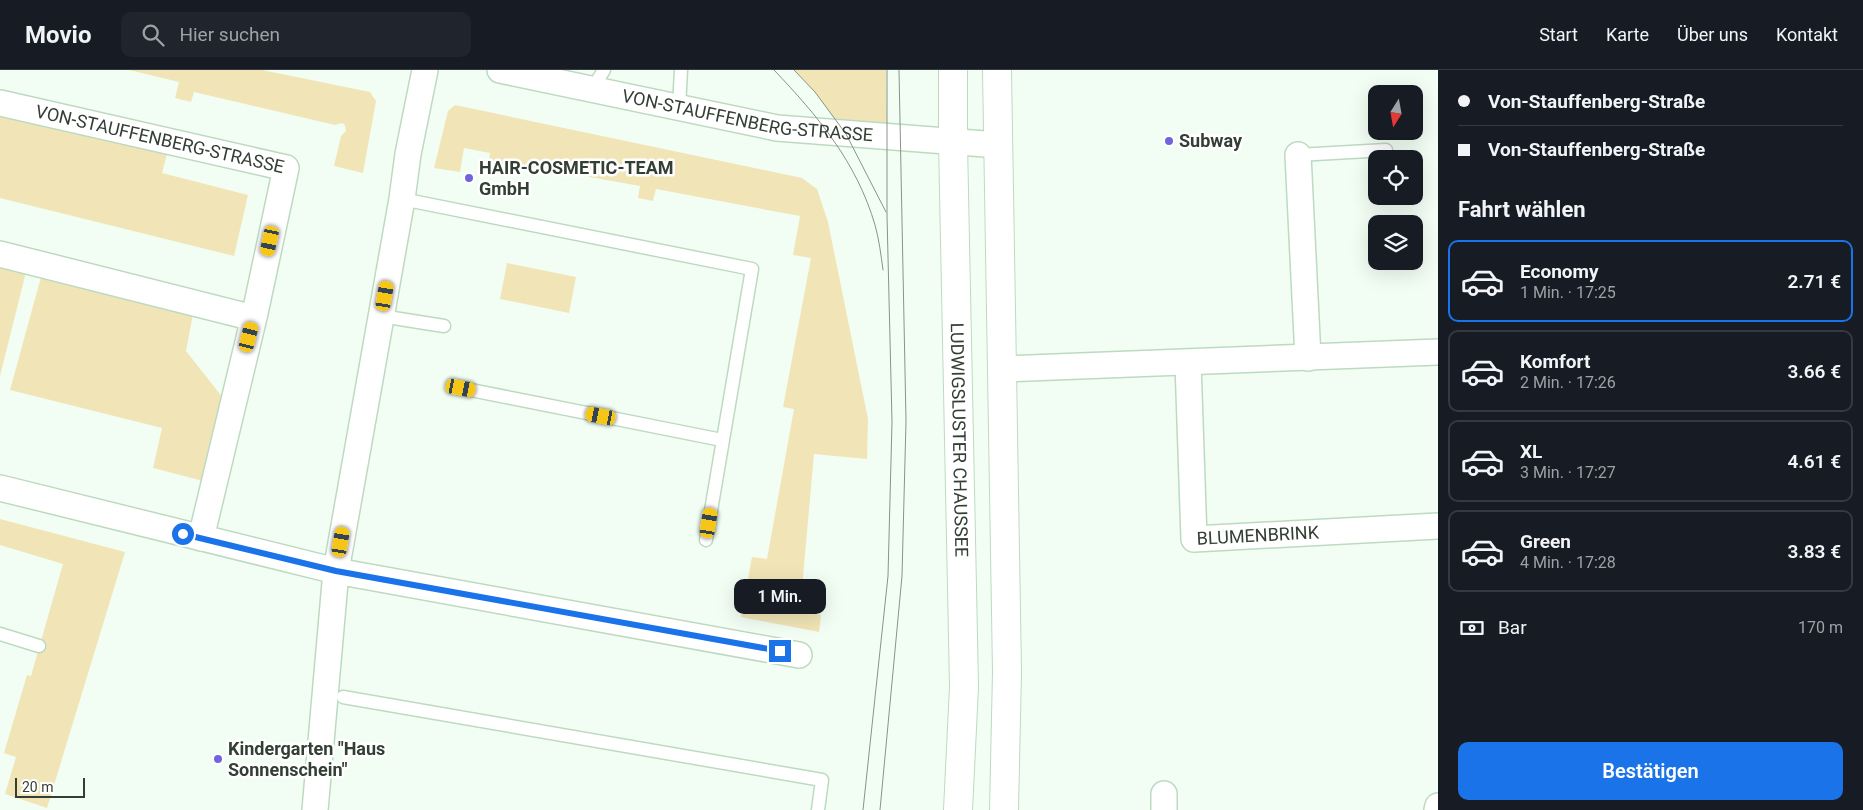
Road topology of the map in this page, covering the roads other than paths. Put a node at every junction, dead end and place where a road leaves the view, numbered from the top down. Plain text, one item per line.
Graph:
1 (425, 70) edge
2 (500, 70) edge
3 (682, 70) edge
4 (953, 70) edge
5 (997, 70) edge
6 (598, 79) edge
7 (0, 103) edge
8 (679, 107) junction
9 (953, 142) junction
10 (998, 145) junction
11 (1368, 151) edge
12 (1298, 155) joint
13 (402, 199) junction
14 (0, 254) edge
15 (381, 316) junction
16 (253, 318) junction
17 (444, 326) dead end
18 (1438, 352) edge
19 (1308, 358) junction
20 (1188, 363) junction
21 (1002, 369) junction
22 (461, 388) dead end
23 (722, 440) junction
24 (0, 488) edge
25 (1438, 526) edge
26 (201, 538) junction
27 (706, 540) dead end
28 (336, 571) junction
29 (0, 634) edge
30 (39, 646) dead end
31 (799, 655) dead end
32 (343, 697) dead end
33 (315, 810) edge
34 (818, 810) edge
35 (958, 810) edge
36 (1004, 810) edge

1 - 13 street
2 - 6 street, VON-STAUFFENBERG-STRASSE
3 - 8 lane
4 - 9 street, LUDWIGSLUSTER CHAUSSEE
5 - 10 street
6 - 8 street, VON-STAUFFENBERG-STRASSE
7 - 16 street, VON-STAUFFENBERG-STRASSE
8 - 9 street, VON-STAUFFENBERG-STRASSE
9 - 10 street, VON-STAUFFENBERG-STRASSE
9 - 35 street, LUDWIGSLUSTER CHAUSSEE
10 - 21 street
11 - 12 lane
12 - 19 street
13 - 15 street
13 - 23 lane
14 - 16 street
15 - 17 lane
15 - 28 street
16 - 26 street, VON-STAUFFENBERG-STRASSE
18 - 19 street
19 - 20 street
20 - 21 street
20 - 25 street, BLUMENBRINK
21 - 36 street
22 - 23 lane
23 - 27 lane
24 - 26 street
26 - 28 street
28 - 31 street
28 - 33 street
29 - 30 lane
32 - 34 lane

